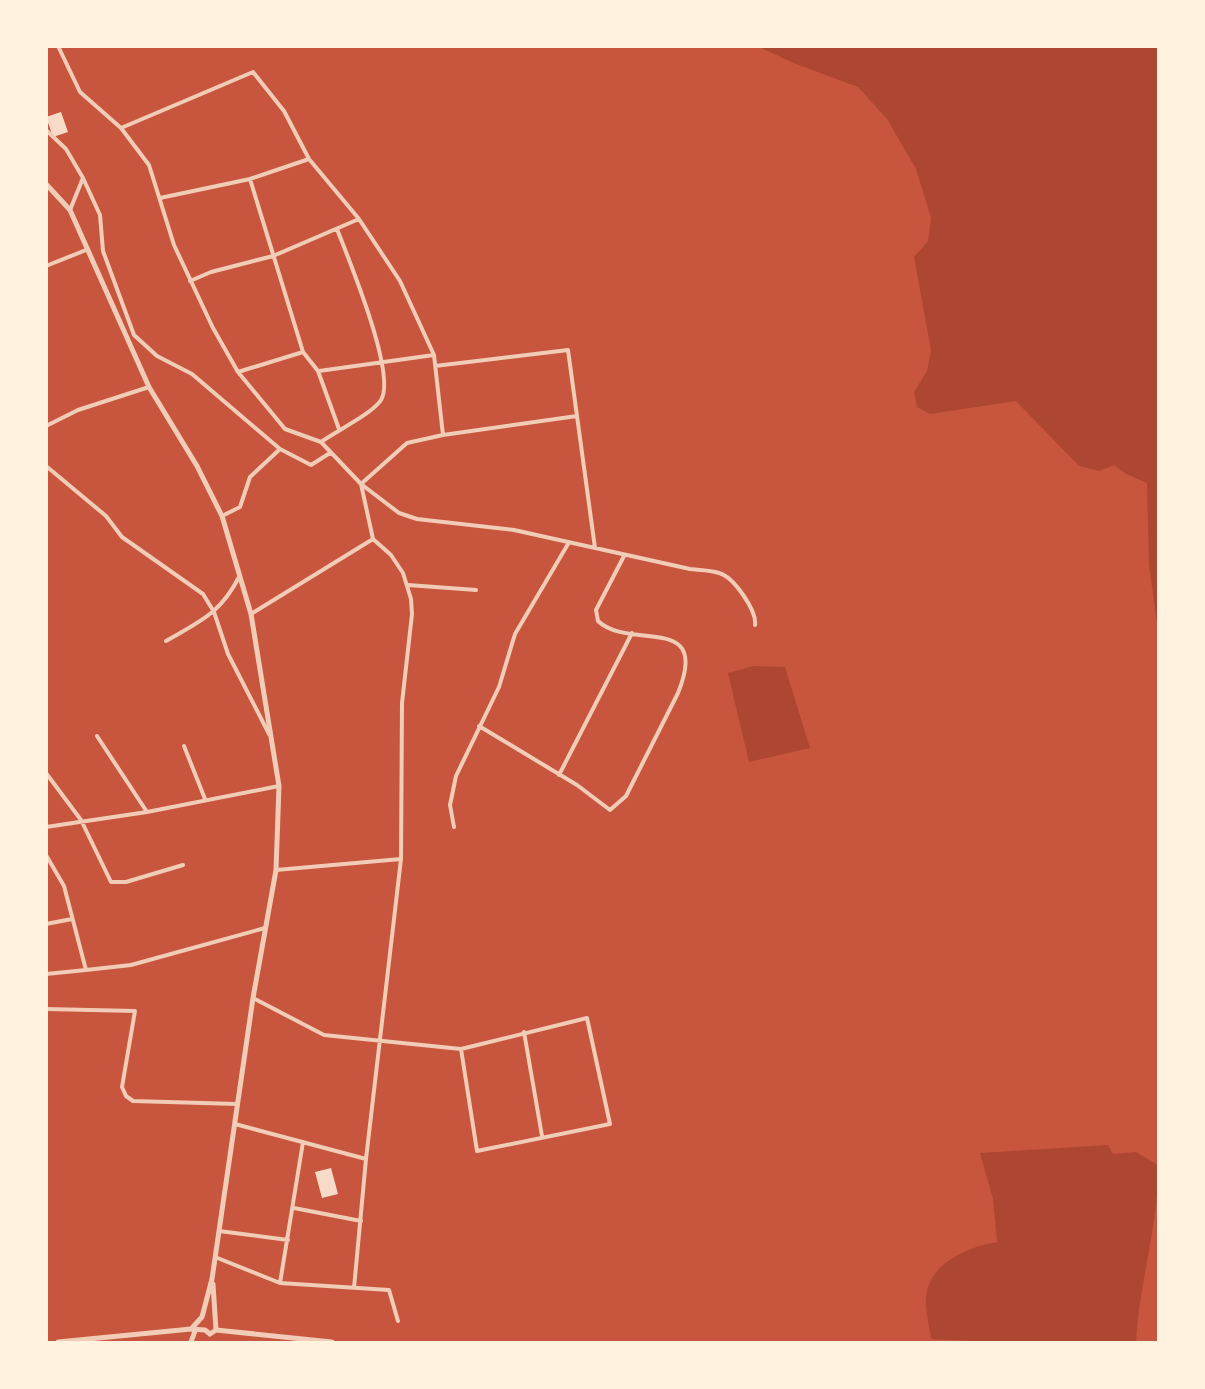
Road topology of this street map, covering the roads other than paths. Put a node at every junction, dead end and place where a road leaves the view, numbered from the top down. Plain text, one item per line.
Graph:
1 (58, 46) edge
2 (121, 128) junction
3 (46, 130) edge
4 (309, 159) junction
5 (83, 178) junction
6 (250, 179) junction
7 (46, 184) edge
8 (160, 198) junction
9 (70, 210) junction
10 (359, 219) junction
11 (337, 229) junction
12 (86, 250) junction
13 (273, 256) junction
14 (46, 266) edge
15 (190, 281) junction
16 (134, 335) junction
17 (125, 336) junction
18 (303, 352) junction
19 (434, 355) junction
20 (381, 362) junction
21 (435, 366) junction
22 (318, 371) junction
23 (238, 372) junction
24 (148, 387) junction
25 (577, 416) junction
26 (46, 426) edge
27 (339, 429) junction
28 (442, 435) junction
29 (321, 442) junction
30 (279, 449) junction
31 (330, 453) junction
32 (46, 466) edge
33 (361, 484) junction
34 (222, 516) junction
35 (373, 539) junction
36 (568, 543) junction
37 (595, 548) junction
38 (624, 556) junction
39 (241, 574) junction
40 (408, 585) junction
41 (476, 590) dead end
42 (214, 612) junction
43 (251, 614) junction
44 (754, 625) dead end
45 (632, 633) junction
46 (166, 641) dead end
47 (479, 726) junction
48 (97, 736) dead end
49 (271, 738) junction
50 (184, 746) dead end
51 (46, 772) edge
52 (559, 775) junction
53 (279, 786) junction
54 (205, 799) junction
55 (147, 812) junction
56 (81, 820) junction
57 (454, 826) dead end
58 (46, 827) edge
59 (46, 855) edge
60 (401, 859) junction
61 (183, 865) dead end
62 (276, 870) junction
63 (72, 919) junction
64 (46, 924) edge
65 (265, 928) junction
66 (86, 970) junction
67 (46, 974) edge
68 (253, 998) junction
69 (46, 1010) edge
70 (524, 1032) junction
71 (380, 1042) junction
72 (461, 1048) junction
73 (237, 1104) junction
74 (235, 1124) junction
75 (542, 1136) junction
76 (303, 1142) junction
77 (366, 1159) junction
78 (294, 1208) junction
79 (361, 1221) junction
80 (219, 1231) junction
81 (288, 1240) junction
82 (216, 1257) junction
83 (212, 1279) junction
84 (280, 1283) junction
85 (354, 1288) junction
86 (398, 1321) dead end
87 (193, 1330) junction
88 (216, 1330) junction
89 (210, 1334) junction
90 (58, 1342) edge
91 (191, 1342) edge
92 (211, 1342) edge
93 (332, 1342) edge

1 - 2 street
2 - 4 street
2 - 8 street
3 - 5 street
4 - 6 street
4 - 10 street
5 - 9 street
5 - 16 street
6 - 8 street
6 - 13 street
7 - 9 street
8 - 15 street
9 - 12 street
10 - 11 street
10 - 19 street
11 - 13 street
11 - 20 street
12 - 14 street
12 - 17 street
13 - 15 street
13 - 18 street
15 - 23 street
16 - 17 street
16 - 30 street
17 - 24 street
18 - 22 street
18 - 23 street
19 - 20 street
19 - 21 street
20 - 22 street
20 - 27 street
21 - 25 street
21 - 28 street
22 - 27 street
23 - 29 street
24 - 26 street
24 - 34 street
25 - 28 street
25 - 37 street
27 - 29 street
28 - 33 street
29 - 31 street
30 - 31 street
30 - 34 street
31 - 33 street
32 - 42 street
33 - 35 street
33 - 36 street
34 - 39 street
35 - 40 street
35 - 43 street
36 - 37 street
36 - 47 street
37 - 38 street
38 - 44 street
38 - 45 street
39 - 42 street
39 - 43 street
40 - 41 street
40 - 60 street
42 - 46 street
42 - 49 street
43 - 49 street
45 - 52 street
45 - 52 street
47 - 52 street
47 - 57 street
48 - 55 street
49 - 53 street
50 - 54 street
51 - 56 street
53 - 54 street
53 - 62 street
54 - 55 street
55 - 56 street
56 - 58 street
56 - 61 street
59 - 63 street
60 - 62 street
60 - 71 street
62 - 65 street
63 - 64 street
63 - 66 street
65 - 66 street
65 - 68 street
66 - 67 street
68 - 71 street
68 - 73 street
69 - 73 street
70 - 72 street
70 - 75 street
70 - 75 street
71 - 72 street
71 - 77 street
72 - 75 street
73 - 74 street
74 - 76 street
74 - 80 street
76 - 77 street
76 - 78 street
77 - 79 street
78 - 79 street
78 - 81 street
79 - 85 street
80 - 81 street
80 - 82 street
81 - 84 street
82 - 83 street
82 - 84 street
83 - 87 street
83 - 88 street
84 - 85 street
85 - 86 street
87 - 89 street
87 - 90 street
87 - 91 street
88 - 89 street
88 - 93 street
89 - 92 street

